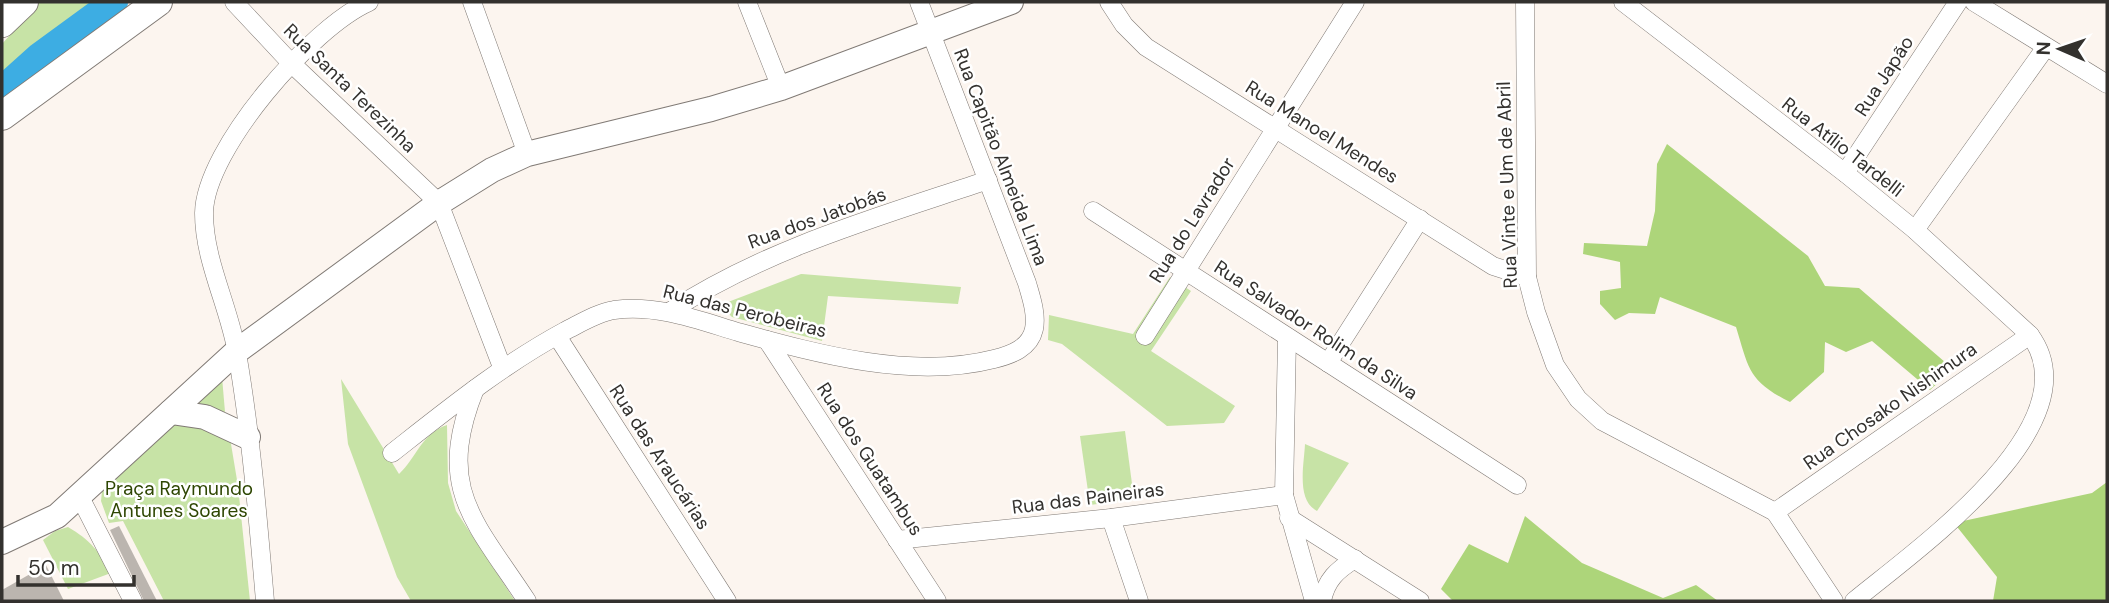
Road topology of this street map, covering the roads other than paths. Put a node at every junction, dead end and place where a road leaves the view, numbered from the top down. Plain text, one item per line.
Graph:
1 (24, 2) edge
2 (158, 2) edge
3 (234, 2) edge
4 (369, 2) edge
5 (472, 2) edge
6 (747, 2) edge
7 (919, 2) edge
8 (1011, 2) edge
9 (1109, 2) edge
10 (1355, 2) edge
11 (1525, 2) edge
12 (1623, 2) edge
13 (1958, 2) edge
14 (1974, 2) edge
15 (1643, 9) edge
16 (2, 23) edge
17 (930, 32) junction
18 (2046, 47) junction
19 (291, 63) junction
20 (2107, 84) edge
21 (781, 88) junction
22 (2, 116) edge
23 (1275, 127) junction
24 (527, 154) junction
25 (1845, 173) junction
26 (988, 180) junction
27 (439, 203) junction
28 (1093, 211) dead end
29 (1420, 219) junction
30 (1914, 230) junction
31 (1184, 271) junction
32 (1528, 277) junction
33 (669, 312) junction
34 (1034, 330) joint
35 (1145, 335) dead end
36 (2029, 335) junction
37 (557, 336) junction
38 (1287, 337) junction
39 (767, 340) junction
40 (237, 351) junction
41 (1328, 363) junction
42 (502, 367) junction
43 (476, 387) junction
44 (171, 412) junction
45 (248, 437) junction
46 (392, 453) dead end
47 (1517, 485) dead end
48 (1284, 495) junction
49 (80, 497) junction
50 (1775, 512) junction
51 (1111, 518) junction
52 (1289, 518) junction
53 (897, 540) junction
54 (2, 542) edge
55 (1355, 559) junction
56 (133, 601) edge
57 (263, 601) edge
58 (527, 601) edge
59 (727, 601) edge
60 (937, 601) edge
61 (1139, 601) edge
62 (1314, 601) edge
63 (1322, 601) edge
64 (1420, 601) edge
65 (1835, 601) edge
66 (1854, 601) edge

1 - 16 main road
2 - 22 main road
3 - 19 street, Rua Santa Terezinha
4 - 19 street
5 - 24 street
6 - 21 street
7 - 17 street, Rua Capitão Almeida Lima
8 - 17 street
9 - 23 street, Rua Manoel Mendes
10 - 23 street, Rua do Lavrador
11 - 32 street, Rua Vinte e Um de Abril
12 - 15 street, Rua Atílio Tardelli
13 - 25 street, Rua Japão
14 - 18 street
15 - 25 street, Rua Atílio Tardelli
17 - 21 street
17 - 26 street, Rua Capitão Almeida Lima
18 - 20 street
18 - 30 street
19 - 27 street, Rua Santa Terezinha
19 - 40 street
21 - 24 street
23 - 29 street, Rua Manoel Mendes
23 - 31 street, Rua do Lavrador
24 - 27 street
25 - 30 street, Rua Atílio Tardelli
26 - 33 street, Rua dos Jatobás
26 - 34 street, Rua Capitão Almeida Lima
27 - 40 street
27 - 42 street
28 - 31 street, Rua Salvador Rolim da Silva
29 - 32 street, Rua Manoel Mendes
29 - 41 street
30 - 36 street, Rua Atílio Tardelli
31 - 35 street, Rua do Lavrador
31 - 38 street, Rua Salvador Rolim da Silva
32 - 50 street, Rua Vinte e Um de Abril
33 - 37 street, Rua das Perobeiras
33 - 39 street, Rua das Perobeiras
34 - 39 street, Rua das Perobeiras
36 - 50 street, Rua Chosako Nishimura
36 - 66 street
37 - 42 street, Rua das Perobeiras
37 - 59 street, Rua das Araucárias
38 - 41 street, Rua Salvador Rolim da Silva
38 - 48 street
39 - 53 street, Rua dos Guatambus
40 - 44 street
40 - 45 street
41 - 47 street, Rua Salvador Rolim da Silva
42 - 43 street, Rua das Perobeiras
43 - 46 street, Rua das Perobeiras
43 - 58 street
44 - 45 street
44 - 49 street
45 - 57 street
48 - 51 street, Rua das Paineiras
48 - 52 street
49 - 54 street
49 - 56 street
50 - 65 street, Rua Vinte e Um de Abril
51 - 53 street, Rua das Paineiras
51 - 61 street
52 - 55 street
52 - 62 street
53 - 60 street, Rua dos Guatambus
55 - 63 street
55 - 64 street

